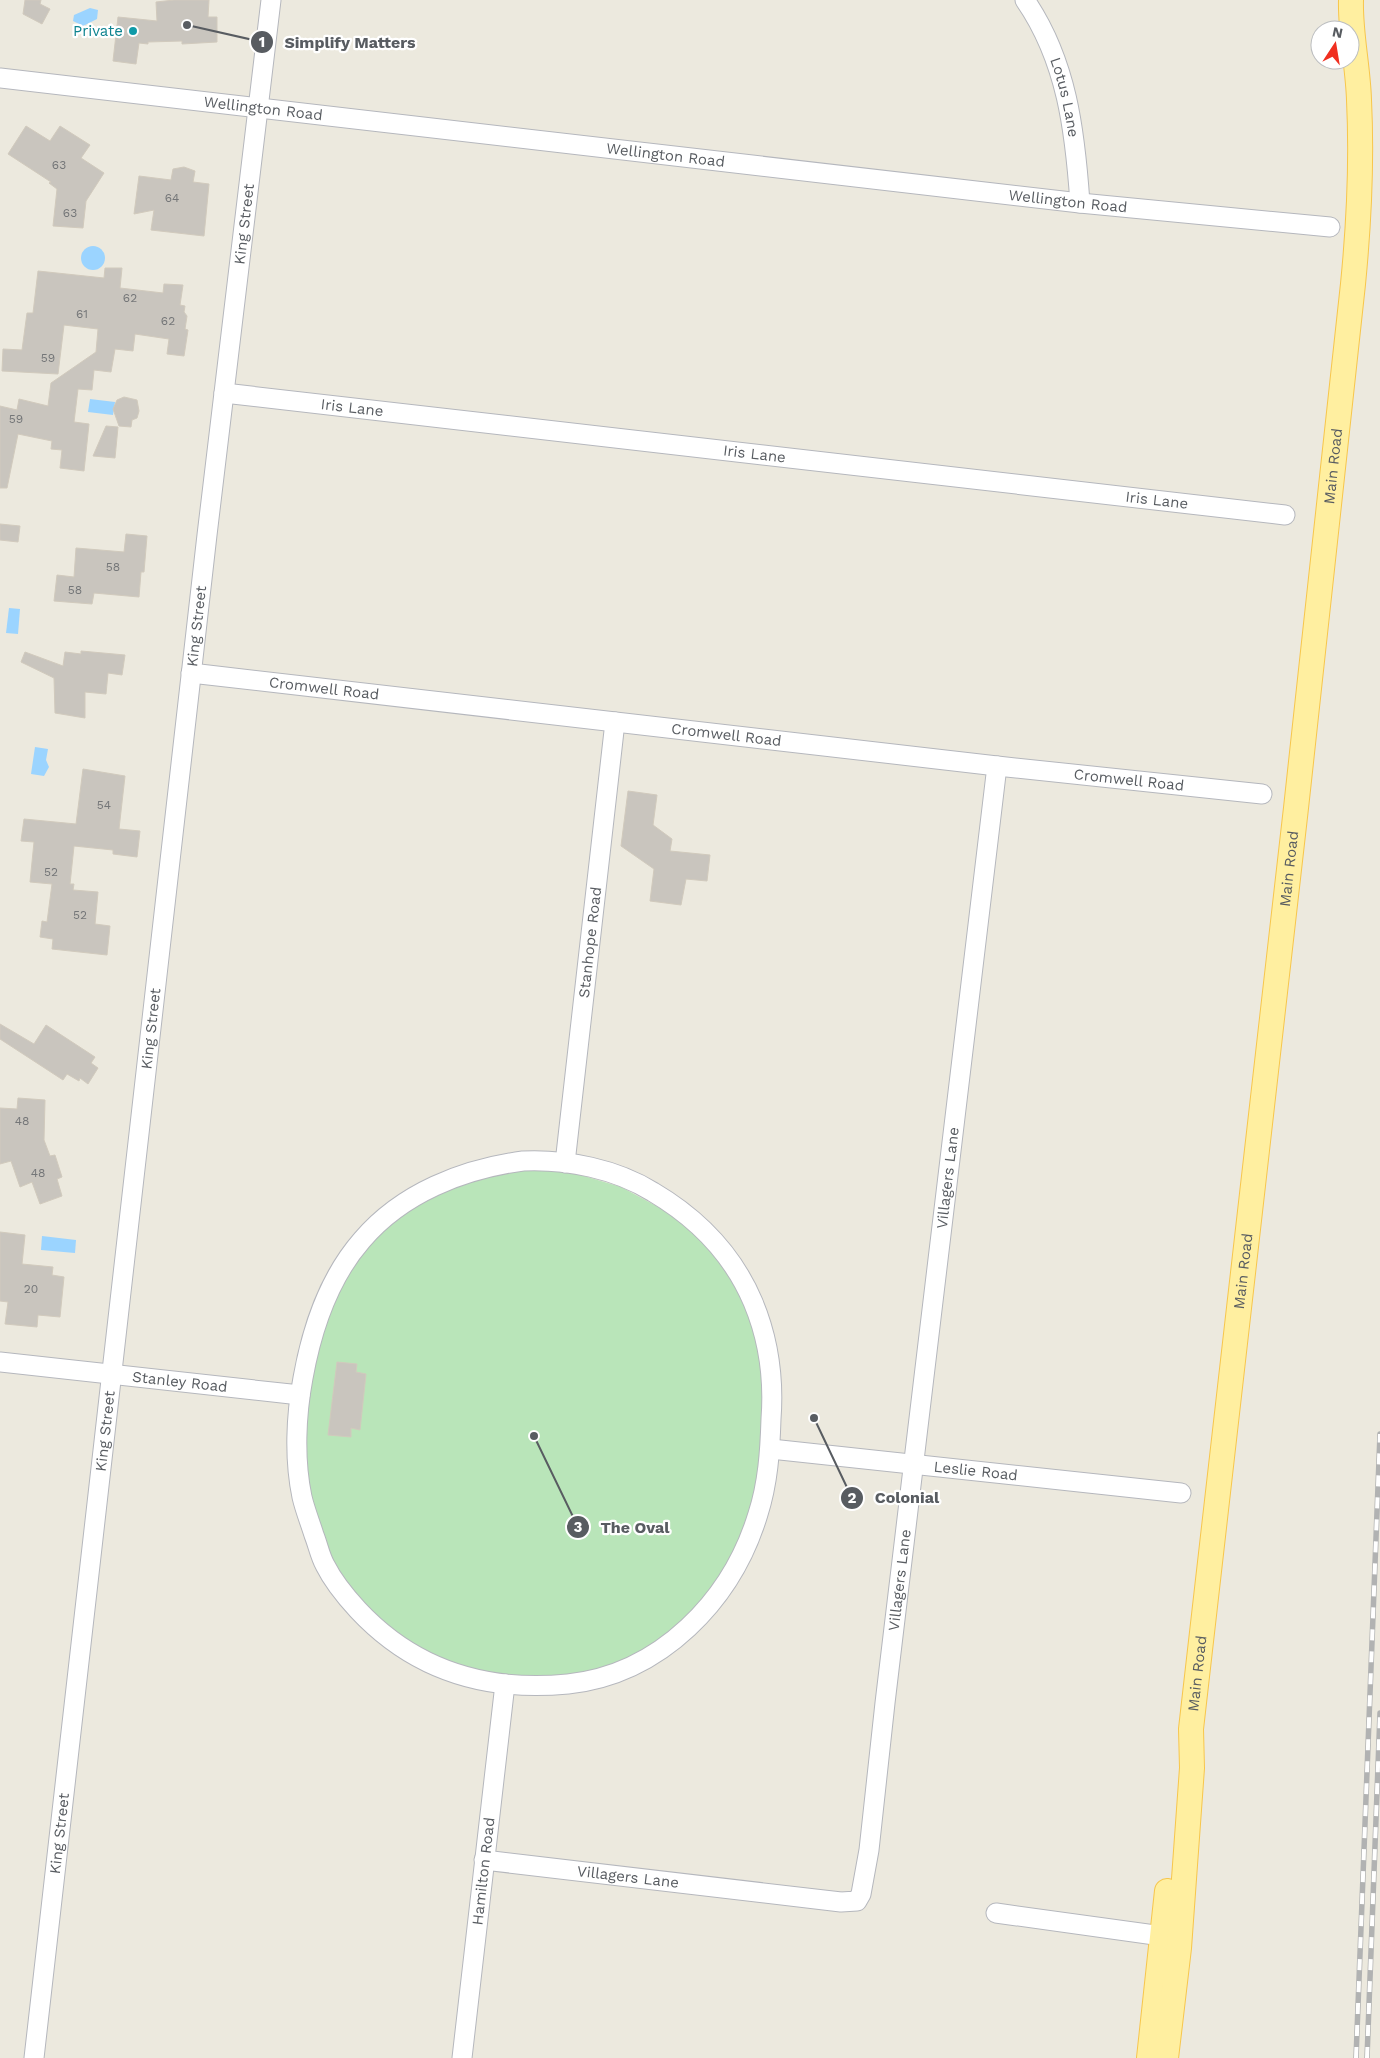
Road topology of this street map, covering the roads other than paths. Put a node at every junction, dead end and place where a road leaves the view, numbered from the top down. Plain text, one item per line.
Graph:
1 (271, 0) edge
2 (1025, 0) edge
3 (1350, 2) edge
4 (0, 78) edge
5 (259, 107) junction
6 (1080, 203) junction
7 (1330, 227) dead end
8 (224, 393) junction
9 (1285, 515) dead end
10 (191, 673) junction
11 (615, 722) junction
12 (997, 766) junction
13 (1262, 794) dead end
14 (565, 1163) junction
15 (0, 1362) edge
16 (111, 1374) junction
17 (300, 1395) junction
18 (771, 1449) junction
19 (914, 1465) junction
20 (1181, 1493) dead end
21 (505, 1684) junction
22 (1191, 1729) junction
23 (484, 1860) junction
24 (996, 1912) dead end
25 (1162, 1936) junction
26 (34, 2058) edge
27 (462, 2058) edge
28 (1149, 2058) edge
29 (1166, 2058) edge

1 - 5 street, King Street
2 - 6 street, Lotus Lane
3 - 22 main road, Main Road
4 - 5 street, Wellington Road
5 - 6 street, Wellington Road
5 - 8 street, King Street
6 - 7 street, Wellington Road
8 - 9 street, Iris Lane
8 - 10 street, King Street
10 - 11 street, Cromwell Road
10 - 16 street, King Street
11 - 12 street, Cromwell Road
11 - 14 street, Stanhope Road
12 - 13 street, Cromwell Road
12 - 19 street, Villagers Lane
14 - 17 street
14 - 18 street
15 - 16 street, Stanley Road
16 - 17 street, Stanley Road
16 - 26 street, King Street
17 - 21 street
18 - 19 street, Leslie Road
18 - 21 street
19 - 20 street, Leslie Road
19 - 23 street, Villagers Lane
21 - 23 street, Hamilton Road
22 - 25 main road, Main Road
22 - 29 main road, Main Road
23 - 27 street, Hamilton Road
24 - 25 street
25 - 28 main road, Main Road

